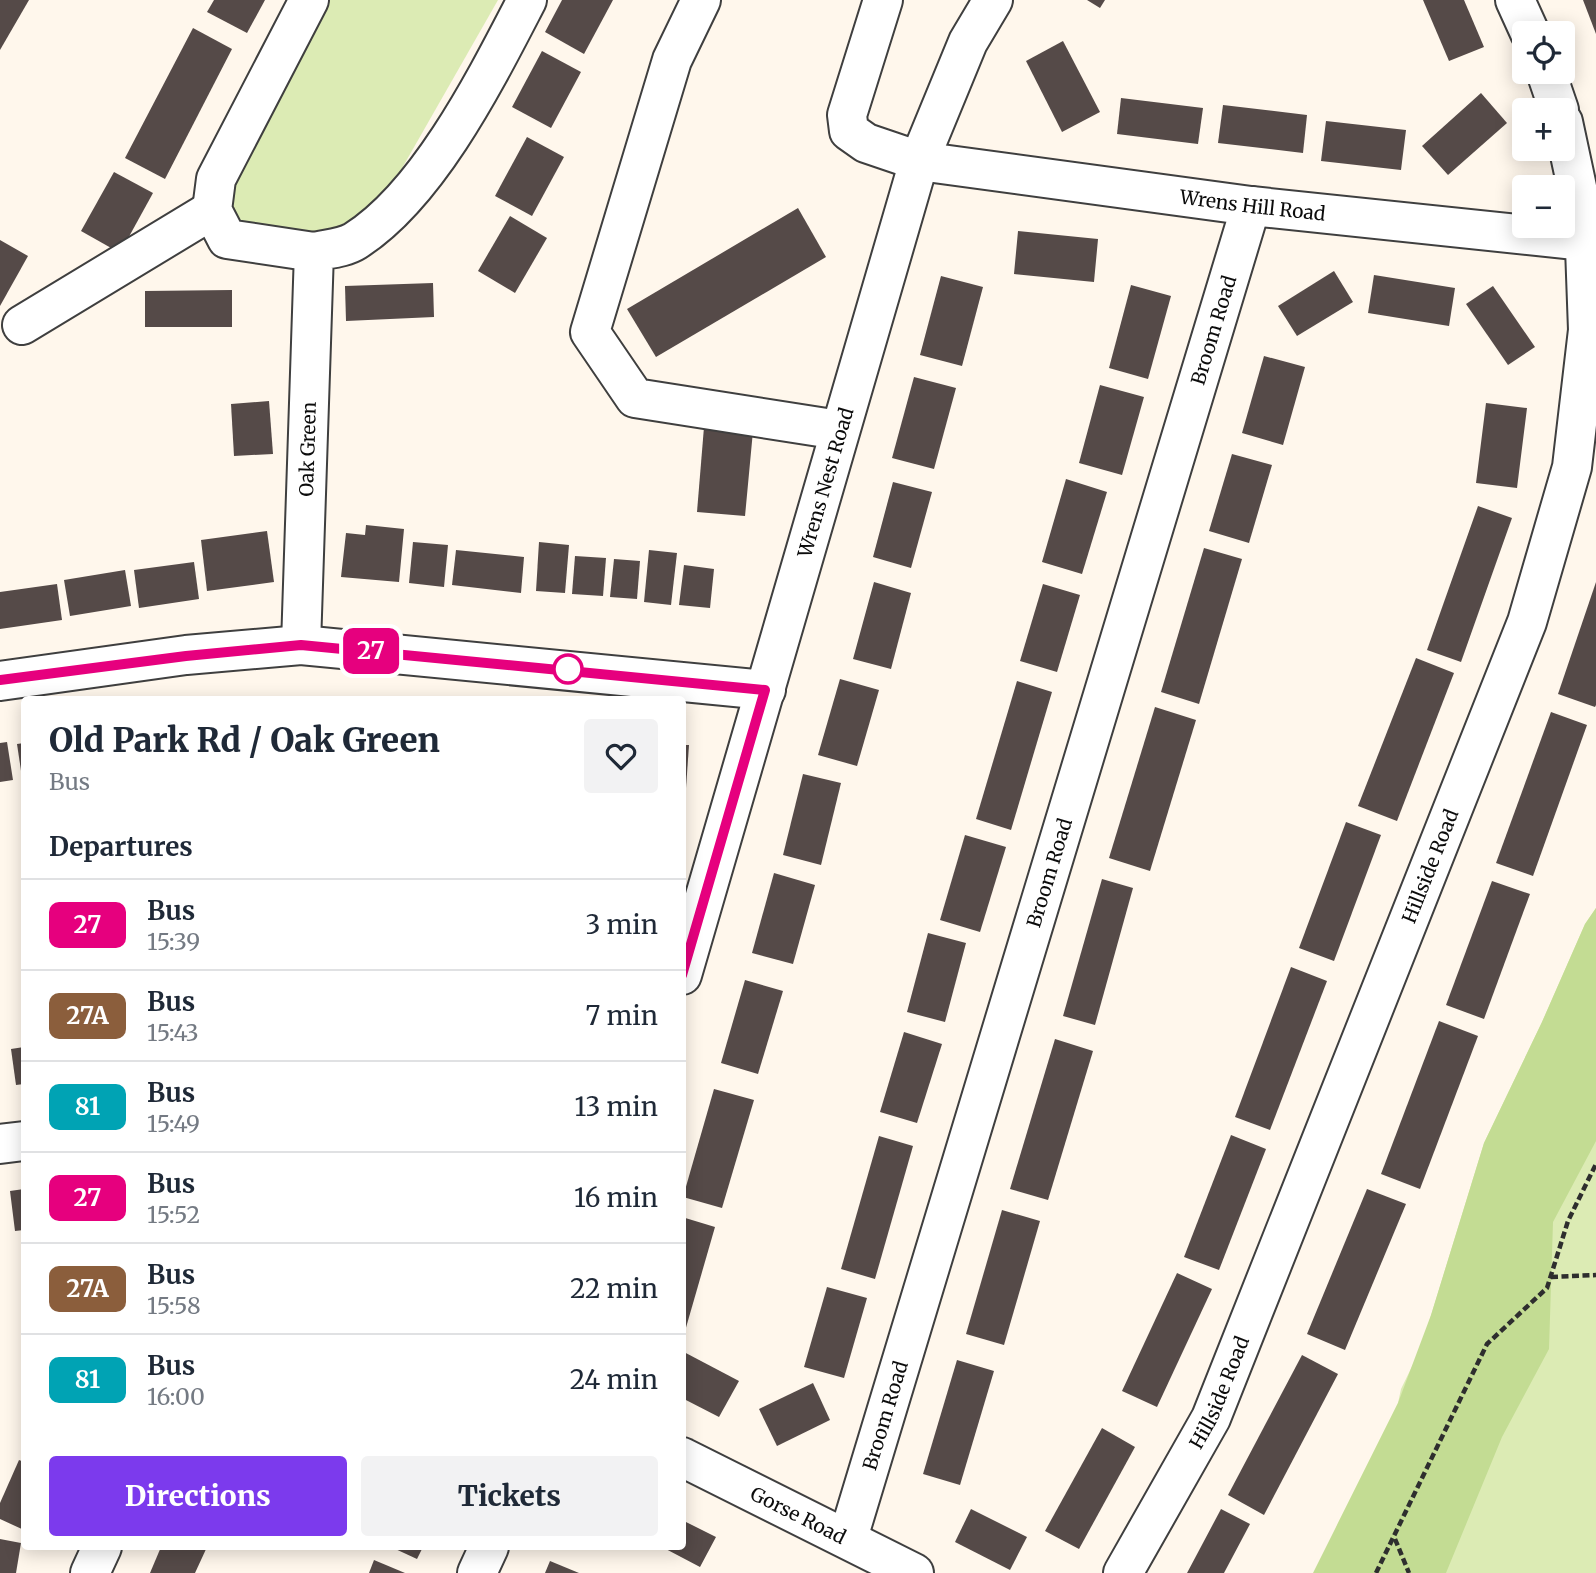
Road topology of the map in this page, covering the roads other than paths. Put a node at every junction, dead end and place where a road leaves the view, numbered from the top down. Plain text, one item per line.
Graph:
1 (309, 0) edge
2 (527, 0) edge
3 (701, 0) edge
4 (883, 0) edge
5 (993, 0) edge
6 (1515, 0) edge
7 (1525, 21) edge
8 (1575, 155) edge
9 (919, 161) junction
10 (1588, 191) edge
11 (1251, 206) junction
12 (212, 210) junction
13 (1585, 241) junction
14 (314, 252) junction
15 (22, 325) dead end
16 (839, 430) junction
17 (301, 645) junction
18 (0, 681) edge
19 (765, 690) junction
20 (686, 961) edge
21 (21, 1141) edge
22 (0, 1143) edge
23 (686, 1459) edge
24 (848, 1538) junction
25 (101, 1550) edge
26 (488, 1550) edge
27 (90, 1573) edge
28 (477, 1573) edge
29 (914, 1573) edge
30 (1123, 1573) edge

1 - 12 street
2 - 14 street
3 - 16 street
4 - 9 street, Wrens Hill Road
5 - 9 street, Wrens Nest Road
6 - 7 street
8 - 10 street, Hillside Road
9 - 11 street, Wrens Hill Road
9 - 16 street, Wrens Nest Road
10 - 13 street, Hillside Road
11 - 13 street, Wrens Hill Road
11 - 24 street, Broom Road
12 - 14 street
12 - 15 street
13 - 30 street, Hillside Road
14 - 17 street, Oak Green
16 - 19 street, Wrens Nest Road
17 - 18 street
17 - 19 street
19 - 20 street, Wrens Nest Road
21 - 22 street
23 - 24 street, Gorse Road
24 - 29 street, Gorse Road
25 - 27 street
26 - 28 street

